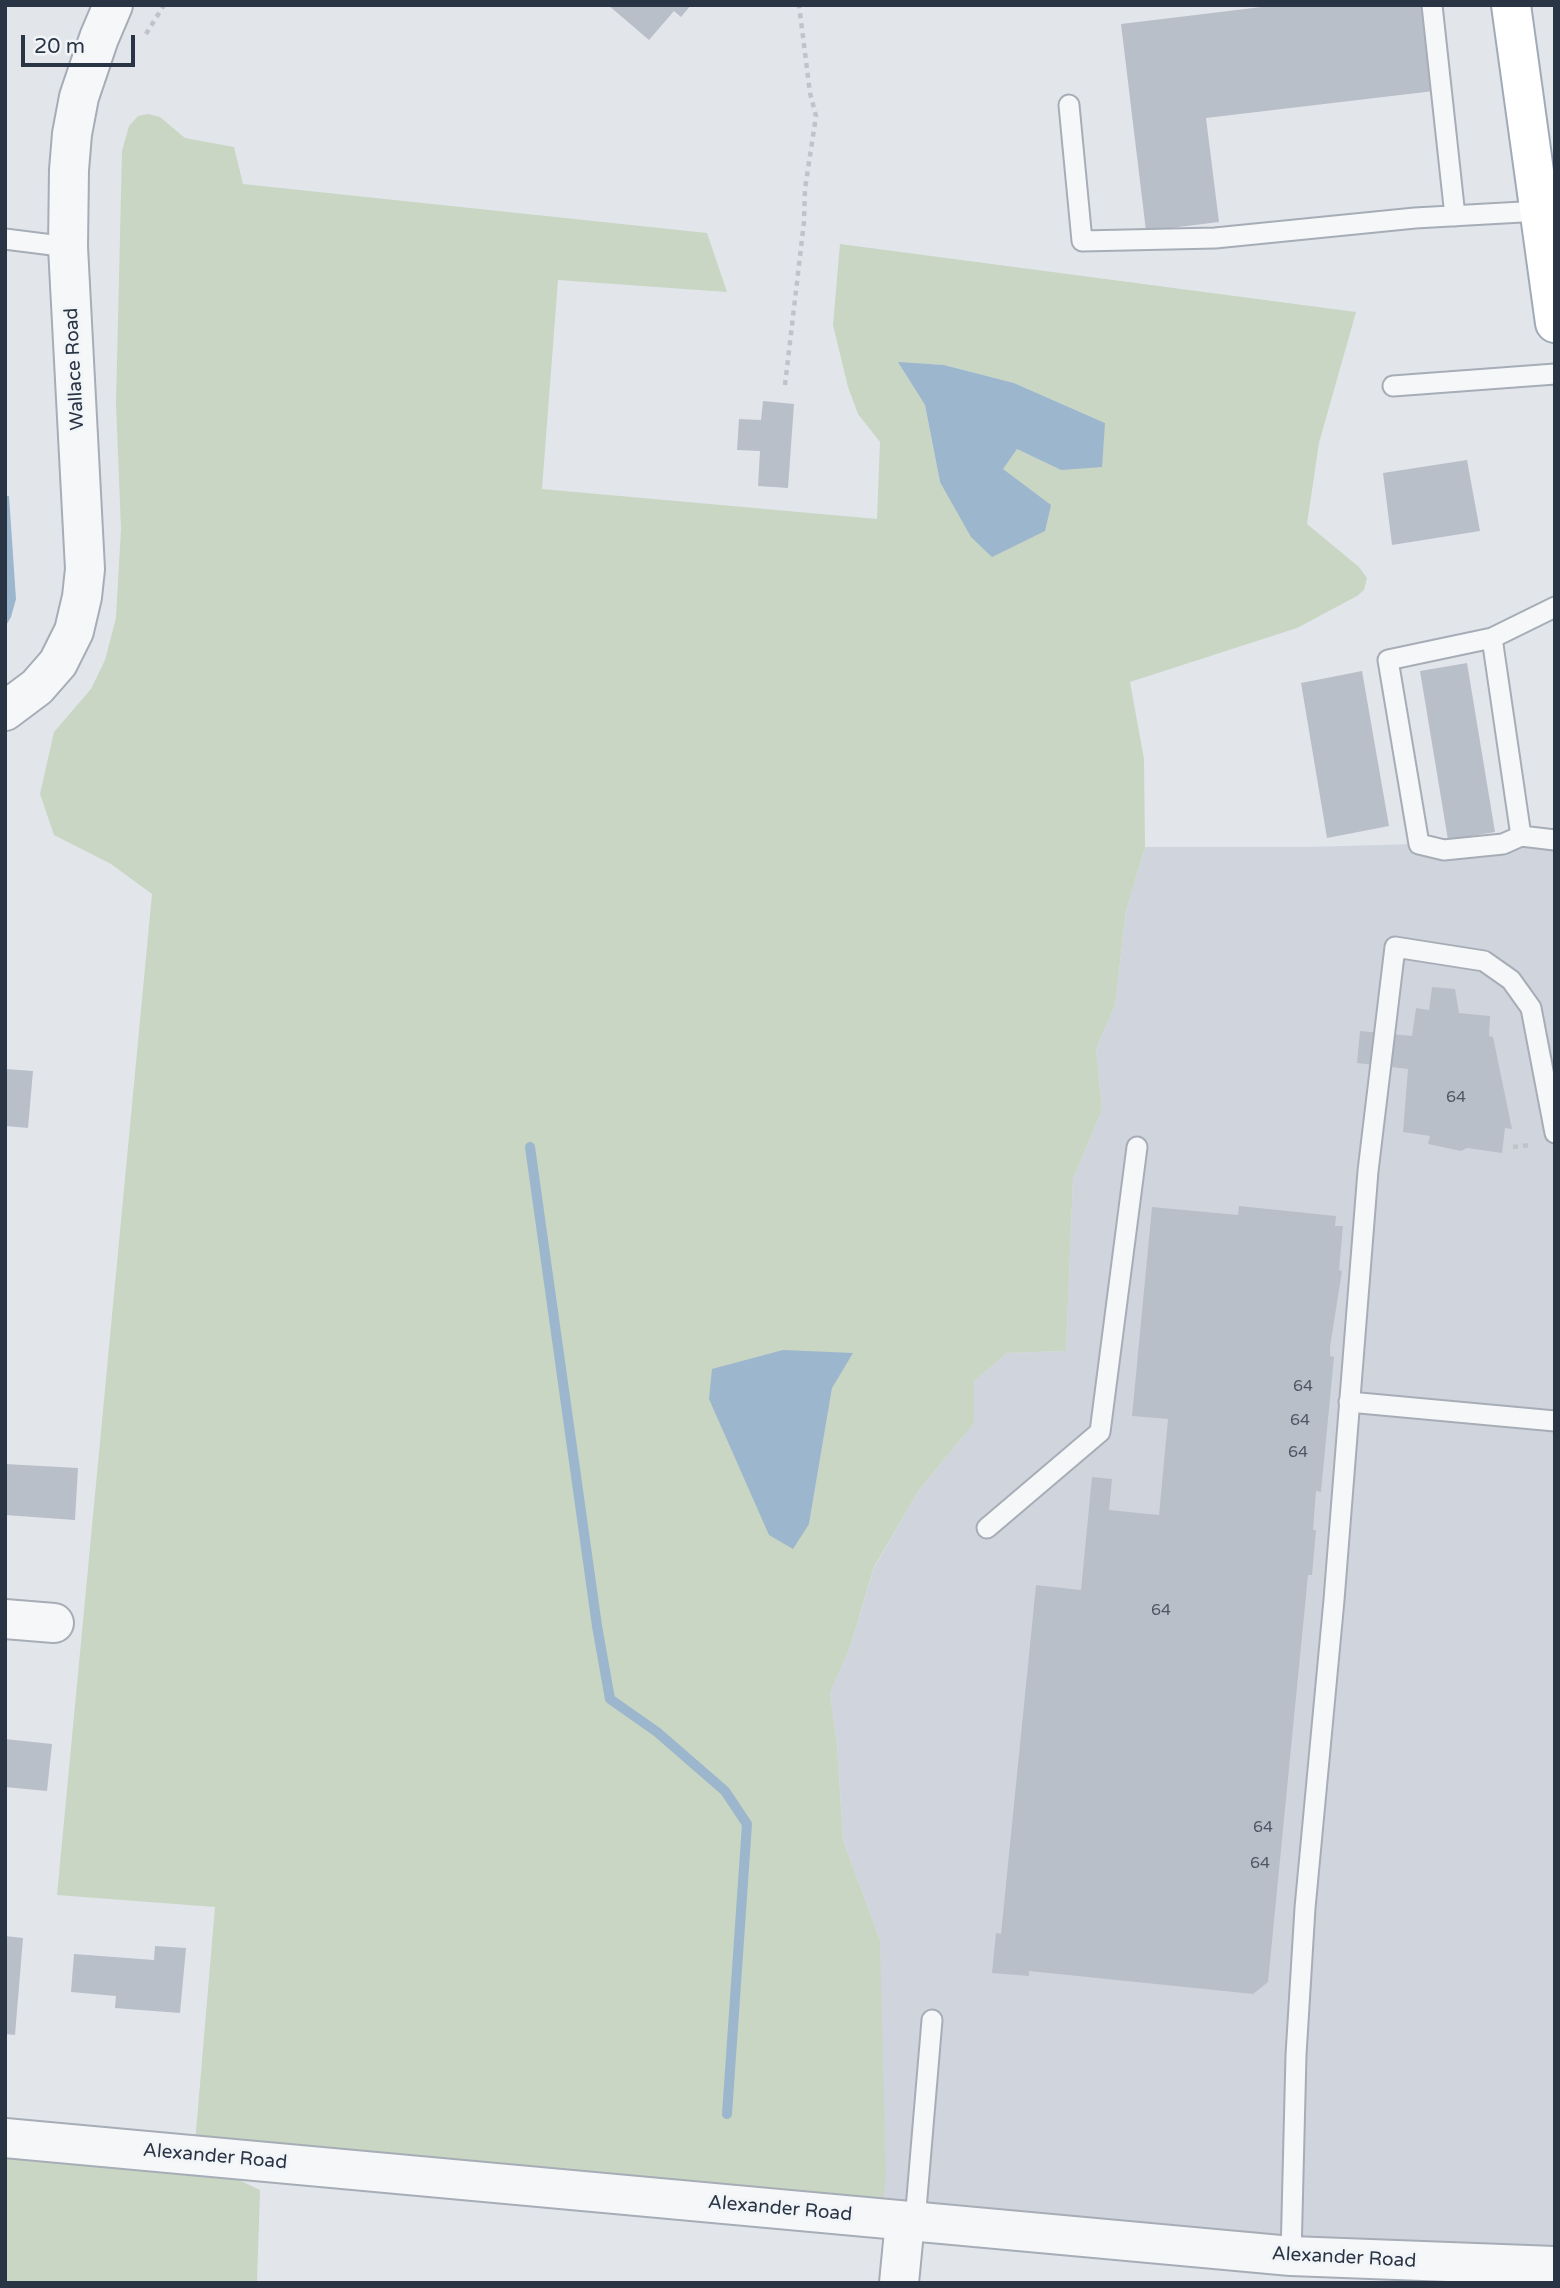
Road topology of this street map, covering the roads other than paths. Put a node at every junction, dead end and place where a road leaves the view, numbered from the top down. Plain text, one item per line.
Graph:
1 (113, 5) edge
2 (1432, 5) edge
3 (1511, 5) edge
4 (1069, 105) dead end
5 (1539, 211) junction
6 (1455, 216) junction
7 (5, 239) edge
8 (68, 247) junction
9 (1555, 323) edge
10 (1555, 374) edge
11 (1393, 386) dead end
12 (1555, 607) edge
13 (1492, 638) junction
14 (5, 711) edge
15 (1521, 836) junction
16 (1555, 840) edge
17 (1555, 1133) edge
18 (1137, 1147) dead end
19 (1349, 1402) junction
20 (1555, 1421) edge
21 (987, 1528) dead end
22 (5, 1619) edge
23 (54, 1623) dead end
24 (932, 2020) dead end
25 (5, 2137) edge
26 (910, 2221) junction
27 (1291, 2256) junction
28 (1555, 2266) edge
29 (1352, 2271) edge
30 (899, 2283) edge

1 - 8 street, Wallace Road
2 - 6 lane
3 - 5 main road
4 - 6 lane
5 - 6 lane
5 - 9 main road
7 - 8 lane
8 - 14 street, Wallace Road
10 - 11 lane
12 - 13 lane
13 - 15 lane
13 - 15 lane
15 - 16 lane
17 - 19 lane
18 - 21 lane
19 - 20 lane
19 - 27 lane
22 - 23 street
24 - 26 lane
25 - 26 street, Alexander Road
26 - 27 street, Alexander Road
26 - 30 street
27 - 29 street, Alexander Road
28 - 29 street, Alexander Road

